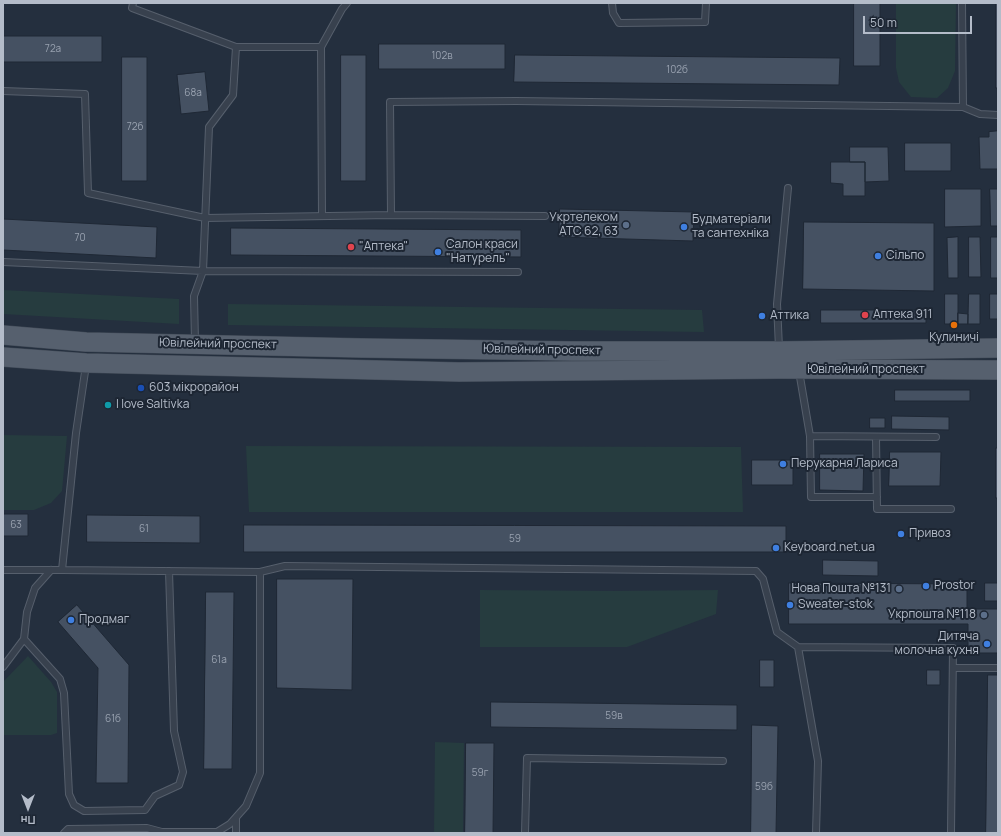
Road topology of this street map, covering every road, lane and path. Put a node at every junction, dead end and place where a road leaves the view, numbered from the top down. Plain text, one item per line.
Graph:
1 (132, 3) edge
2 (347, 3) edge
3 (612, 3) edge
4 (706, 3) edge
5 (962, 3) edge
6 (236, 47) junction
7 (321, 47) junction
8 (3, 90) edge
9 (963, 107) junction
10 (998, 115) edge
11 (788, 188) dead end
12 (390, 215) junction
13 (322, 216) junction
14 (544, 216) dead end
15 (205, 218) junction
16 (3, 262) edge
17 (202, 271) junction
18 (518, 272) dead end
19 (3, 335) edge
20 (86, 342) junction
21 (195, 344) junction
22 (295, 346) junction
23 (998, 348) edge
24 (3, 357) edge
25 (780, 359) junction
26 (86, 363) junction
27 (295, 368) junction
28 (799, 369) junction
29 (998, 370) edge
30 (810, 436) junction
31 (876, 437) junction
32 (936, 437) dead end
33 (877, 497) junction
34 (951, 509) dead end
35 (3, 570) edge
36 (51, 570) junction
37 (62, 570) junction
38 (169, 571) junction
39 (260, 572) junction
40 (24, 639) junction
41 (798, 646) junction
42 (3, 667) edge
43 (953, 668) junction
44 (998, 668) edge
45 (724, 761) dead end
46 (236, 818) junction
47 (162, 832) edge
48 (64, 833) edge
49 (236, 833) edge
50 (525, 833) edge
51 (816, 833) edge
52 (951, 833) edge

1 - 6 lane
2 - 7 lane
3 - 4 lane
5 - 9 lane
6 - 7 lane
6 - 15 lane
7 - 13 lane
8 - 15 lane
9 - 10 lane
9 - 12 lane
11 - 25 lane
12 - 13 lane
12 - 14 lane
13 - 15 lane
15 - 17 lane
16 - 17 lane
17 - 18 lane
17 - 21 lane
19 - 20 main road, Ювілейний проспект
20 - 21 main road, Ювілейний проспект
20 - 26 main road
21 - 22 main road, Ювілейний проспект
22 - 25 main road, Ювілейний проспект
22 - 27 main road
23 - 25 main road, Ювілейний проспект
24 - 26 main road, Ювілейний проспект
25 - 27 main road, Ювілейний проспект
25 - 28 main road, Ювілейний проспект
26 - 27 main road, Ювілейний проспект
26 - 37 lane
28 - 29 main road, Ювілейний проспект
28 - 30 lane
30 - 31 lane
30 - 33 lane
31 - 32 lane
31 - 33 lane
33 - 34 lane
35 - 36 lane
36 - 37 lane
36 - 40 lane
37 - 38 lane
38 - 39 lane
38 - 40 lane
39 - 41 lane
39 - 46 lane
40 - 42 lane
41 - 43 lane
41 - 51 lane
43 - 44 lane
43 - 52 lane
45 - 50 lane
46 - 47 lane
46 - 49 lane
47 - 48 lane

